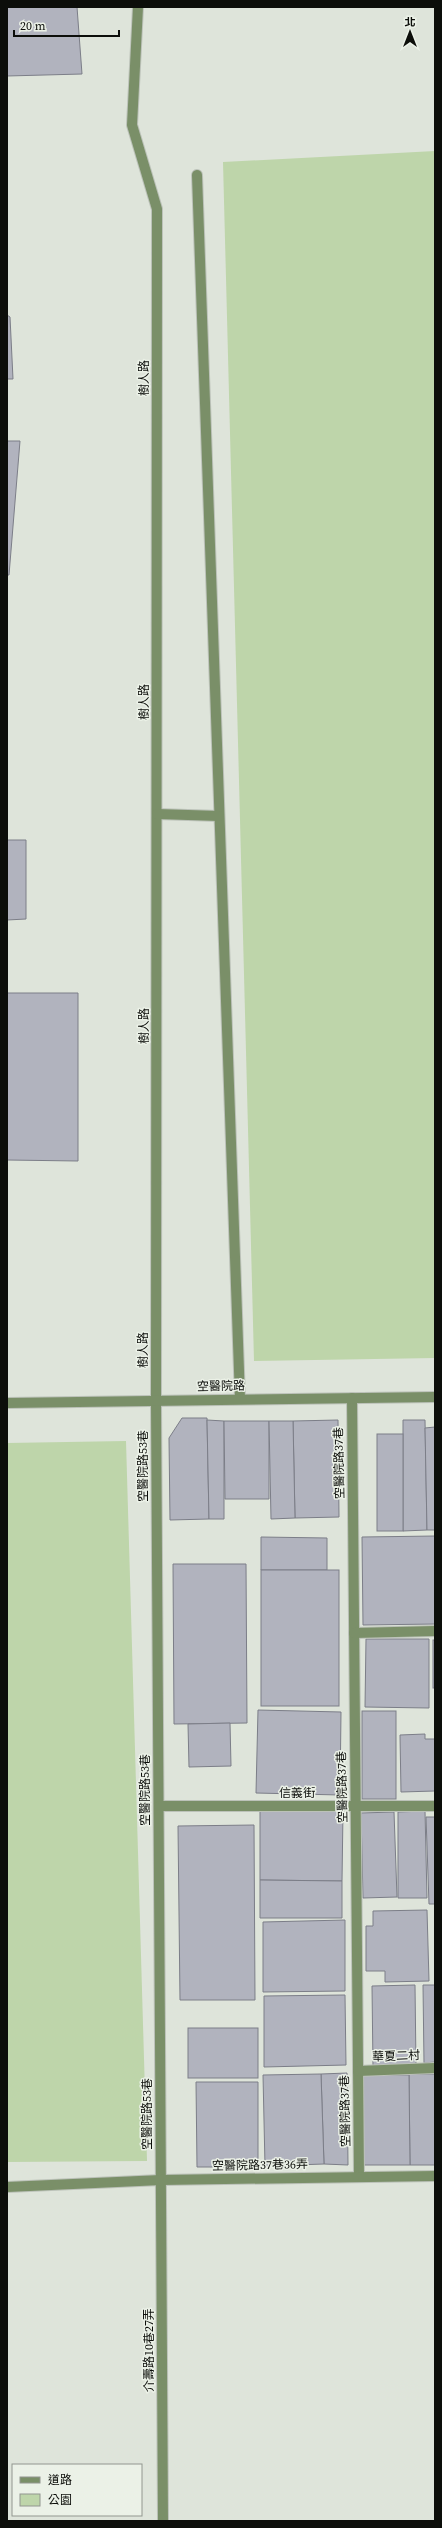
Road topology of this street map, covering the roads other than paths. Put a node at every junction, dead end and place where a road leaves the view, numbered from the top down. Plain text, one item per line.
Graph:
1 (138, 7) edge
2 (197, 175) dead end
3 (157, 814) junction
4 (219, 816) junction
5 (435, 1397) edge
6 (352, 1398) junction
7 (240, 1399) junction
8 (156, 1401) junction
9 (7, 1402) edge
10 (435, 1631) edge
11 (354, 1633) junction
12 (158, 1806) junction
13 (355, 1806) junction
14 (435, 1806) edge
15 (435, 2068) edge
16 (358, 2071) junction
17 (435, 2176) edge
18 (359, 2177) junction
19 (161, 2180) junction
20 (7, 2187) edge
21 (163, 2521) edge

1 - 3 street, 樹人路
2 - 4 street
3 - 4 street
3 - 8 street, 樹人路
4 - 7 street
5 - 6 street, 空醫院路
6 - 7 street, 空醫院路
6 - 11 street, 空醫院路37巷
7 - 8 street, 空醫院路
8 - 9 street, 空醫院路
8 - 12 street, 空醫院路53巷
10 - 11 street
11 - 13 street, 空醫院路37巷
12 - 13 street, 信義街
12 - 19 street, 空醫院路53巷
13 - 14 street, 信義街
13 - 16 street, 空醫院路37巷
15 - 16 street, 華夏二村
16 - 18 street, 空醫院路37巷
17 - 18 street
18 - 19 street, 空醫院路37巷36弄
19 - 20 street, 空醫院路37巷36弄
19 - 21 street, 介壽路10巷27弄

